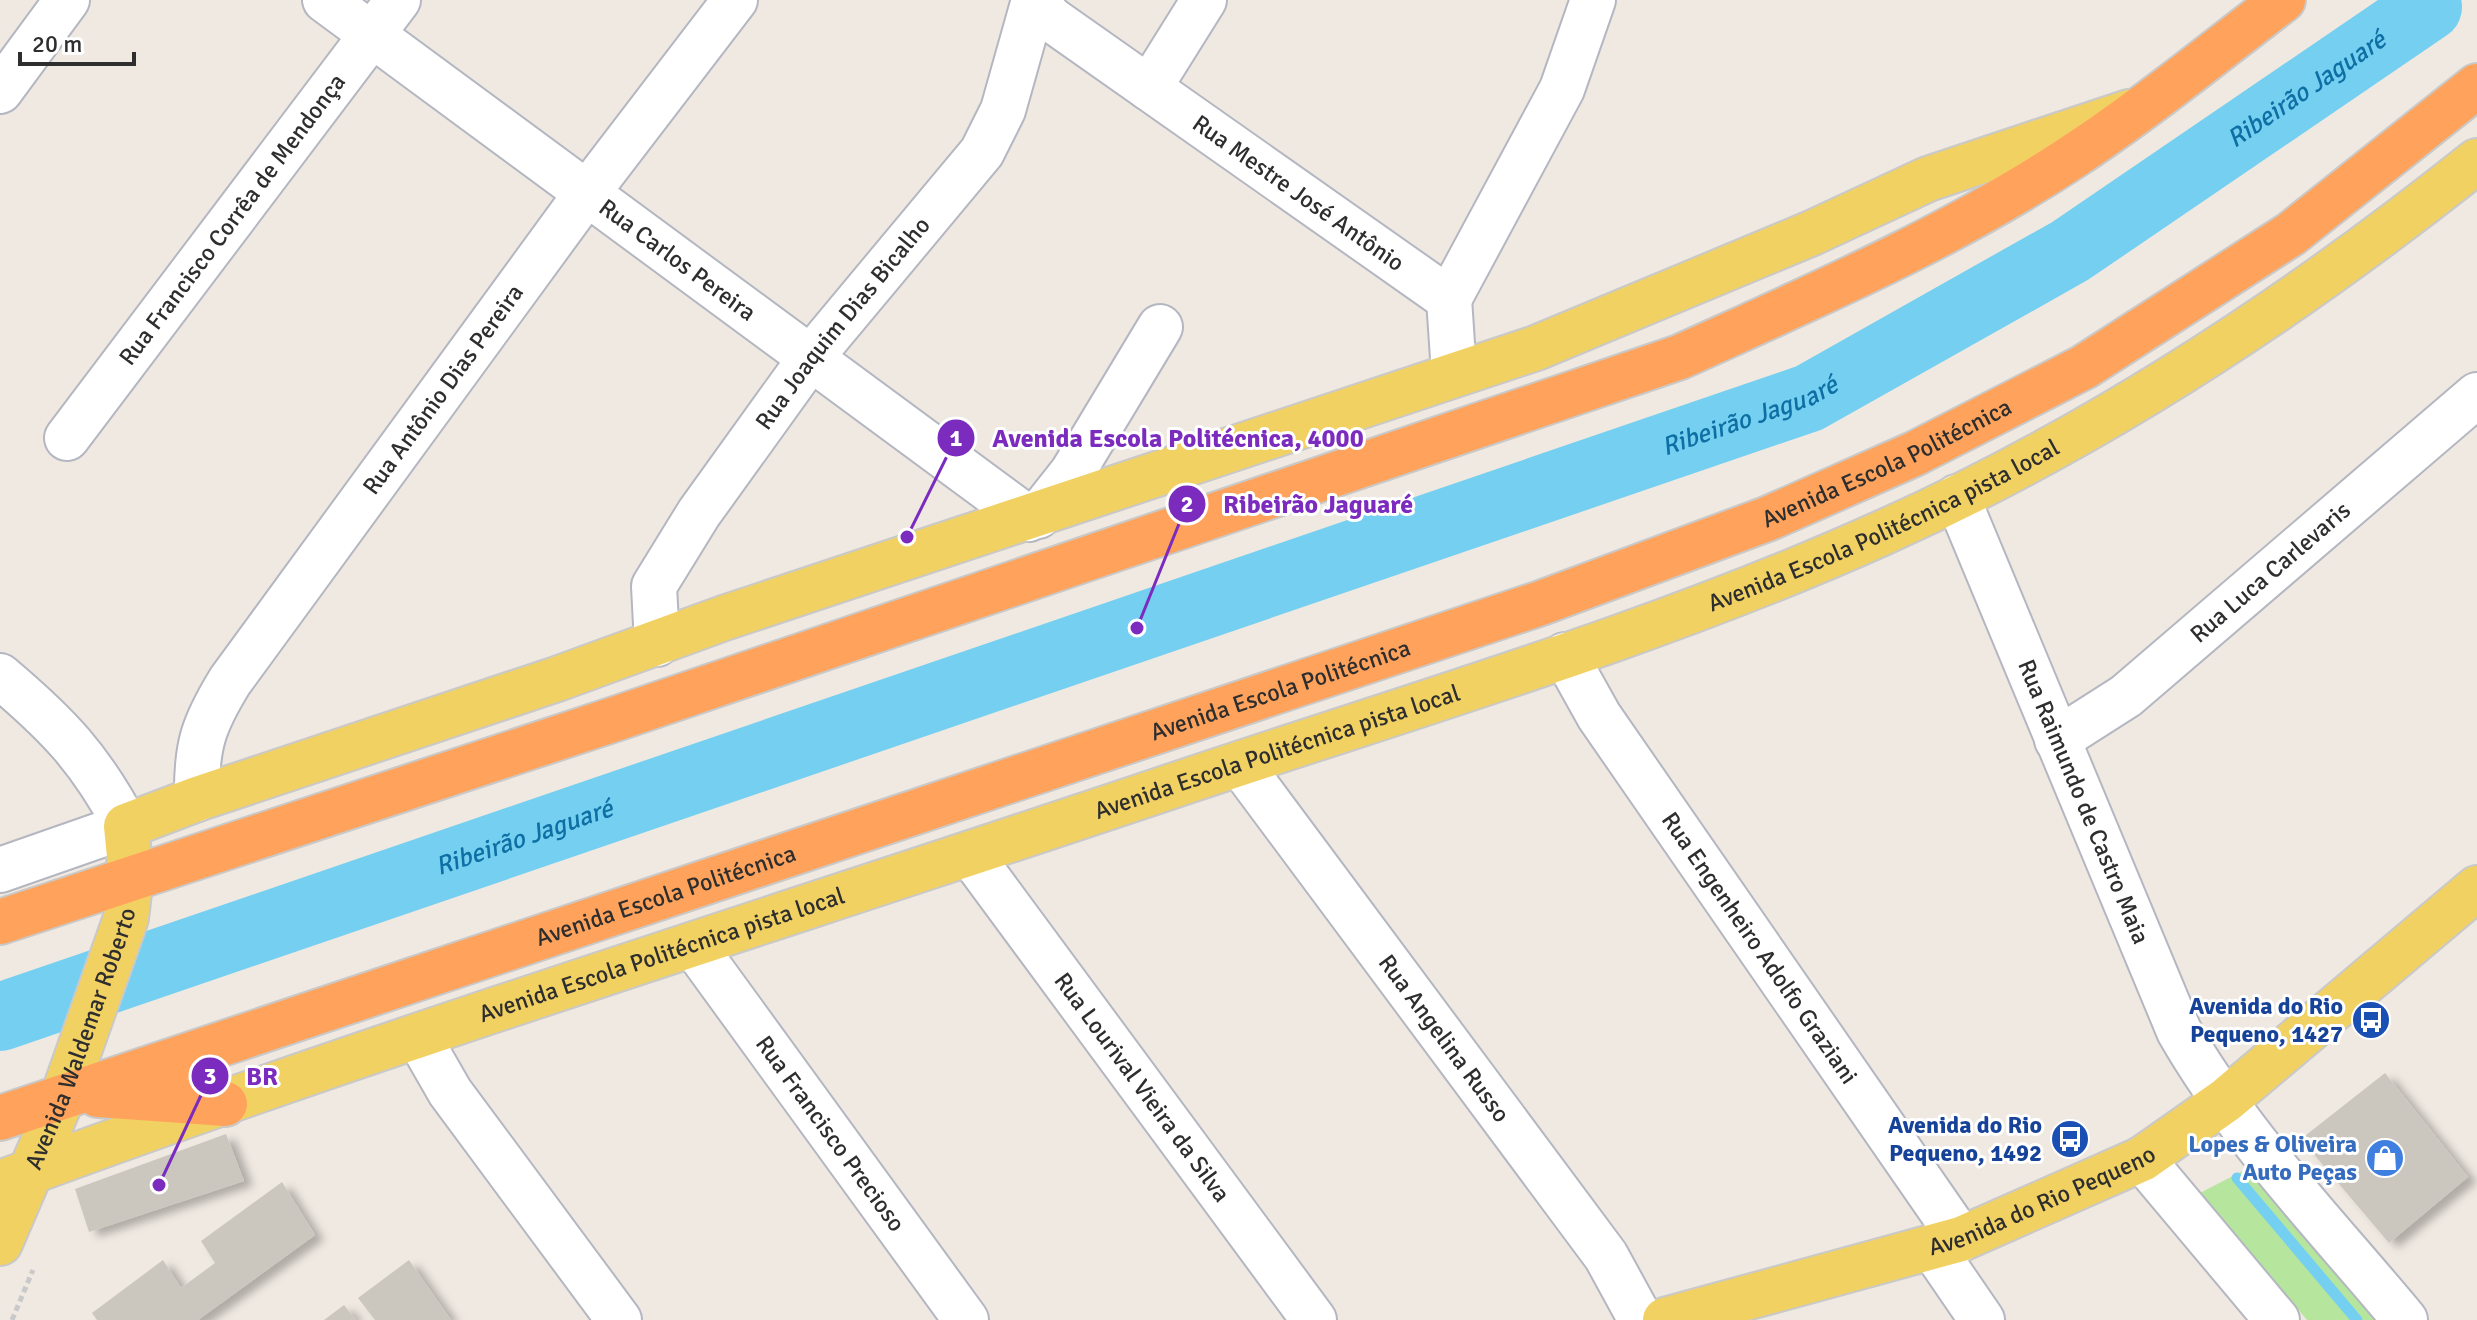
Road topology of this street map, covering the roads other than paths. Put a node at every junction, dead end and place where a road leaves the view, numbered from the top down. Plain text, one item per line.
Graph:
1 (67, 0) edge
2 (325, 0) edge
3 (735, 0) edge
4 (1034, 0) edge
5 (1204, 0) edge
6 (1593, 0) edge
7 (2283, 0) edge
8 (385, 16) edge
9 (2477, 86) edge
10 (1149, 88) junction
11 (0, 91) edge
12 (2139, 109) junction
13 (2477, 161) edge
14 (589, 192) junction
15 (1449, 299) junction
16 (1160, 327) dead end
17 (812, 356) junction
18 (1454, 373) junction
19 (2477, 395) edge
20 (67, 438) dead end
21 (1957, 497) junction
22 (1034, 517) junction
23 (657, 644) junction
24 (1565, 655) junction
25 (0, 676) edge
26 (2057, 740) junction
27 (1240, 764) junction
28 (197, 799) junction
29 (126, 826) junction
30 (970, 854) junction
31 (0, 870) edge
32 (2477, 888) edge
33 (128, 897) junction
34 (0, 922) edge
35 (694, 946) junction
36 (419, 1038) junction
37 (63, 1096) junction
38 (2226, 1100) junction
39 (225, 1104) junction
40 (0, 1118) edge
41 (2142, 1159) junction
42 (16, 1178) edge
43 (0, 1243) edge
44 (1946, 1243) junction
45 (619, 1320) edge
46 (966, 1320) edge
47 (1314, 1320) edge
48 (1641, 1320) edge
49 (1665, 1320) edge
50 (1982, 1320) edge
51 (2277, 1320) edge
52 (2405, 1320) edge

1 - 11 street
2 - 8 street, Rua Carlos Pereira
3 - 14 street, Rua Antônio Dias Pereira
4 - 10 street, Rua Mestre José Antônio
4 - 17 street, Rua Joaquim Dias Bicalho
5 - 10 street
6 - 15 street
7 - 12 highway
8 - 14 street, Rua Carlos Pereira
8 - 20 street, Rua Francisco Corrêa de Mendonça
9 - 37 highway, Avenida Escola Politécnica
10 - 15 street, Rua Mestre José Antônio
12 - 18 main road
12 - 33 highway
13 - 21 main road, Avenida Escola Politécnica pista local
14 - 17 street, Rua Carlos Pereira
14 - 28 street, Rua Antônio Dias Pereira
15 - 18 street
16 - 22 street
17 - 22 street, Rua Carlos Pereira
17 - 23 street, Rua Joaquim Dias Bicalho
18 - 22 main road
19 - 26 street, Rua Luca Carlevaris
21 - 24 main road, Avenida Escola Politécnica pista local
21 - 26 street, Rua Raimundo de Castro Maia
22 - 23 main road
23 - 28 main road
24 - 27 main road, Avenida Escola Politécnica pista local
24 - 44 street, Rua Engenheiro Adolfo Graziani
25 - 29 street
26 - 38 street, Rua Raimundo de Castro Maia
27 - 30 main road, Avenida Escola Politécnica pista local
27 - 48 street, Rua Angelina Russo
28 - 29 main road
29 - 31 street
29 - 33 main road, Avenida Waldemar Roberto
30 - 35 main road, Avenida Escola Politécnica pista local
30 - 47 street, Rua Lourival Vieira da Silva
32 - 38 main road, Avenida do Rio Pequeno
33 - 34 highway
33 - 37 main road, Avenida Waldemar Roberto
35 - 36 main road, Avenida Escola Politécnica pista local
35 - 46 street, Rua Francisco Precioso
36 - 39 main road, Avenida Escola Politécnica pista local
36 - 45 street
37 - 39 highway
37 - 40 highway, Avenida Escola Politécnica
37 - 42 main road, Avenida Waldemar Roberto
38 - 41 main road, Avenida do Rio Pequeno
38 - 52 street, Rua Raimundo de Castro Maia
39 - 42 main road, Avenida Escola Politécnica pista local
41 - 44 main road, Avenida do Rio Pequeno
41 - 51 street
42 - 43 main road, Avenida Waldemar Roberto
44 - 49 main road, Avenida do Rio Pequeno
44 - 50 street, Rua Engenheiro Adolfo Graziani

